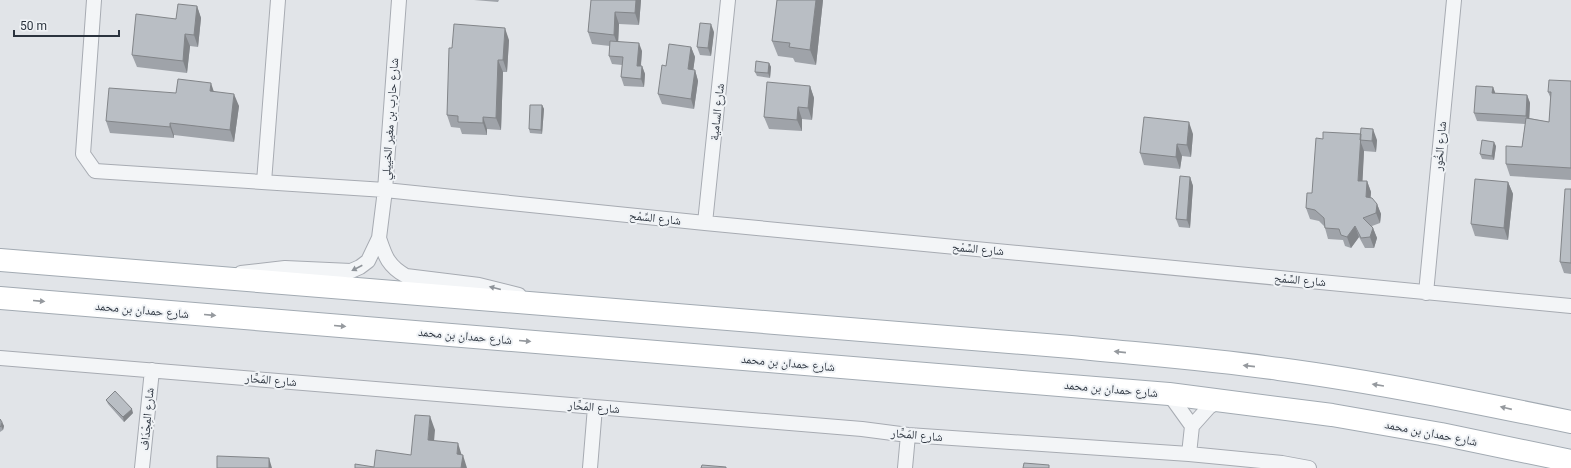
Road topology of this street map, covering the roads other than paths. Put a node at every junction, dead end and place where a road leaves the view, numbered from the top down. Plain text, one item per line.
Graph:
1 (94, 0) edge
2 (278, 0) edge
3 (399, 0) edge
4 (728, 0) edge
5 (1454, 0) edge
6 (264, 182) junction
7 (385, 190) junction
8 (705, 223) junction
9 (379, 238) junction
10 (0, 260) edge
11 (225, 278) junction
12 (1426, 293) junction
13 (0, 298) edge
14 (546, 304) junction
15 (1571, 306) edge
16 (0, 358) edge
17 (152, 370) junction
18 (1169, 394) junction
19 (1220, 400) junction
20 (595, 407) junction
21 (1571, 410) edge
22 (1531, 414) junction
23 (1571, 422) edge
24 (1192, 426) junction
25 (908, 435) junction
26 (1188, 454) junction
27 (1571, 461) edge
28 (142, 468) edge
29 (590, 468) edge
30 (905, 468) edge
31 (1309, 468) edge

1 - 6 street, شارع السَّمْح
2 - 6 street
3 - 7 street, شارع حارب بن مغير الخييلي
4 - 8 street, شارع السامية
5 - 12 street, شارع الخُور
6 - 7 street, شارع السَّمْح
7 - 8 street, شارع السَّمْح
7 - 9 street, شارع حارب بن مغير الخييلي
8 - 12 street, شارع السَّمْح
9 -> 11 street, شارع حارب بن مغير الخييلي
14 -> 9 street, شارع حارب بن مغير الخييلي
10 - 11 main road
11 - 14 main road
12 - 15 street, شارع السَّمْح
13 -> 18 main road, شارع حمدان بن محمد
22 -> 14 main road
16 - 17 street, شارع المَحَّار
17 - 20 street, شارع المَحَّار
17 - 28 street, شارع المِجْدَاف
18 - 19 main road, شارع حمدان بن محمد
18 - 24 street
19 - 24 street
19 - 27 main road, شارع حمدان بن محمد
20 - 25 street, شارع المَحَّار
20 - 29 street
21 - 22 street
22 - 23 main road
24 - 26 street
25 - 26 street, شارع المَحَّار
25 - 30 street
26 - 31 street, شارع المَحَّار

